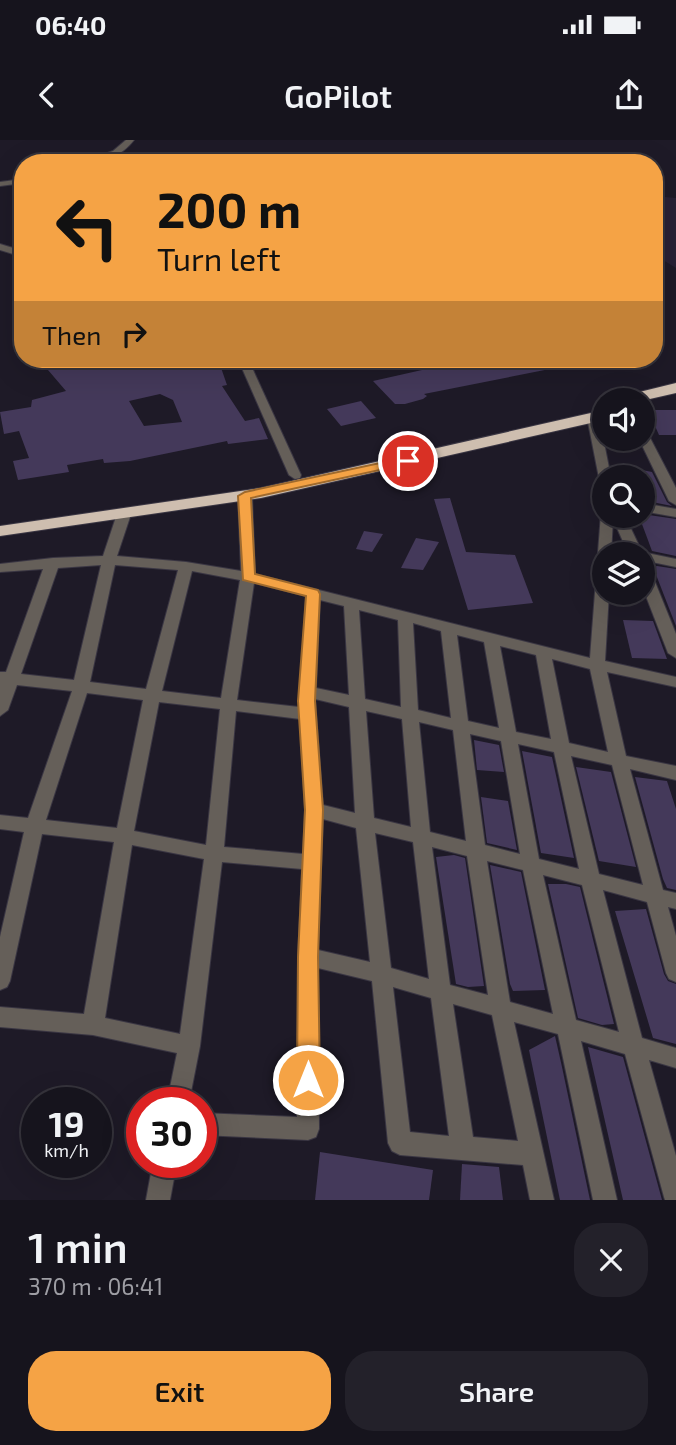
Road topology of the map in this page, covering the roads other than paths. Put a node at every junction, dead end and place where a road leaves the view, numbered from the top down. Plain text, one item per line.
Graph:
1 (130, 140) edge
2 (113, 154) edge
3 (247, 368) edge
4 (676, 388) edge
5 (655, 393) edge
6 (676, 398) edge
7 (655, 402) edge
8 (592, 414) edge
9 (592, 414) edge
10 (650, 451) edge
11 (295, 475) junction
12 (245, 496) junction
13 (676, 501) edge
14 (655, 509) edge
15 (676, 513) edge
16 (124, 514) junction
17 (0, 519) edge
18 (0, 531) edge
19 (655, 559) edge
20 (109, 560) junction
21 (53, 562) junction
22 (676, 563) edge
23 (186, 566) junction
24 (0, 568) edge
25 (248, 577) junction
26 (655, 592) edge
27 (313, 594) junction
28 (351, 603) junction
29 (601, 605) edge
30 (405, 617) junction
31 (670, 620) edge
32 (448, 627) junction
33 (491, 638) junction
34 (543, 652) junction
35 (676, 653) edge
36 (597, 665) junction
37 (6, 678) edge
38 (676, 682) edge
39 (81, 687) junction
40 (307, 692) junction
41 (152, 697) junction
42 (358, 704) junction
43 (228, 706) junction
44 (0, 710) edge
45 (307, 714) junction
46 (408, 715) junction
47 (461, 726) junction
48 (508, 737) junction
49 (559, 748) junction
50 (619, 761) junction
51 (675, 775) edge
52 (314, 810) junction
53 (0, 822) edge
54 (365, 823) junction
55 (35, 825) junction
56 (124, 836) junction
57 (422, 837) junction
58 (475, 850) junction
59 (214, 854) junction
60 (312, 862) junction
61 (531, 864) junction
62 (592, 880) junction
63 (654, 896) junction
64 (676, 901) edge
65 (308, 957) junction
66 (676, 973) edge
67 (384, 975) junction
68 (0, 981) edge
69 (440, 991) junction
70 (501, 1009) junction
71 (0, 1017) edge
72 (93, 1025) junction
73 (566, 1026) junction
74 (633, 1045) junction
75 (189, 1046) junction
76 (676, 1058) edge
77 (181, 1087) edge
78 (217, 1125) edge
79 (463, 1150) junction
80 (532, 1154) junction
81 (162, 1178) edge
82 (676, 1197) edge
83 (157, 1200) edge
84 (542, 1200) edge
85 (606, 1200) edge

1 - 2 street
3 - 11 street
4 - 5 highway
6 - 7 highway
8 - 11 highway
9 - 12 highway
10 - 13 street
11 - 17 highway
12 - 16 highway
12 - 25 street
14 - 15 street
16 - 18 highway
16 - 20 street
19 - 22 street
20 - 21 street
20 - 23 street
20 - 39 street
21 - 24 street
21 - 37 street
23 - 25 street
23 - 41 street
25 - 27 street
25 - 43 street
26 - 31 street
27 - 28 street
27 - 40 street
28 - 30 street
28 - 42 street
29 - 36 street
30 - 32 street
30 - 46 street
31 - 35 street
32 - 33 street
32 - 47 street
33 - 34 street
33 - 48 street
34 - 36 street
34 - 49 street
36 - 38 street
36 - 50 street
37 - 39 street
37 - 44 street
39 - 41 street
39 - 55 street
40 - 42 street
40 - 45 street
41 - 43 street
41 - 56 street
42 - 46 street
42 - 54 street
43 - 45 street
43 - 59 street
45 - 52 street
46 - 47 street
46 - 57 street
47 - 48 street
47 - 58 street
48 - 49 street
48 - 61 street
49 - 50 street
49 - 62 street
50 - 51 street
50 - 63 street
52 - 54 street
52 - 60 street
53 - 55 street
54 - 57 street
54 - 67 street
55 - 56 street
55 - 68 street
56 - 59 street
56 - 72 street
57 - 58 street
57 - 69 street
58 - 61 street
58 - 70 street
59 - 60 street
59 - 75 street
60 - 65 street
61 - 62 street
61 - 73 street
62 - 63 street
62 - 74 street
63 - 64 street
63 - 66 street
65 - 67 street
65 - 78 street
67 - 69 street
67 - 79 street
69 - 70 street
69 - 79 street
70 - 73 street
70 - 80 street
71 - 72 street
72 - 75 street
73 - 74 street
73 - 85 street
74 - 76 street
74 - 82 street
75 - 77 street
79 - 80 street
80 - 84 street
81 - 83 street

